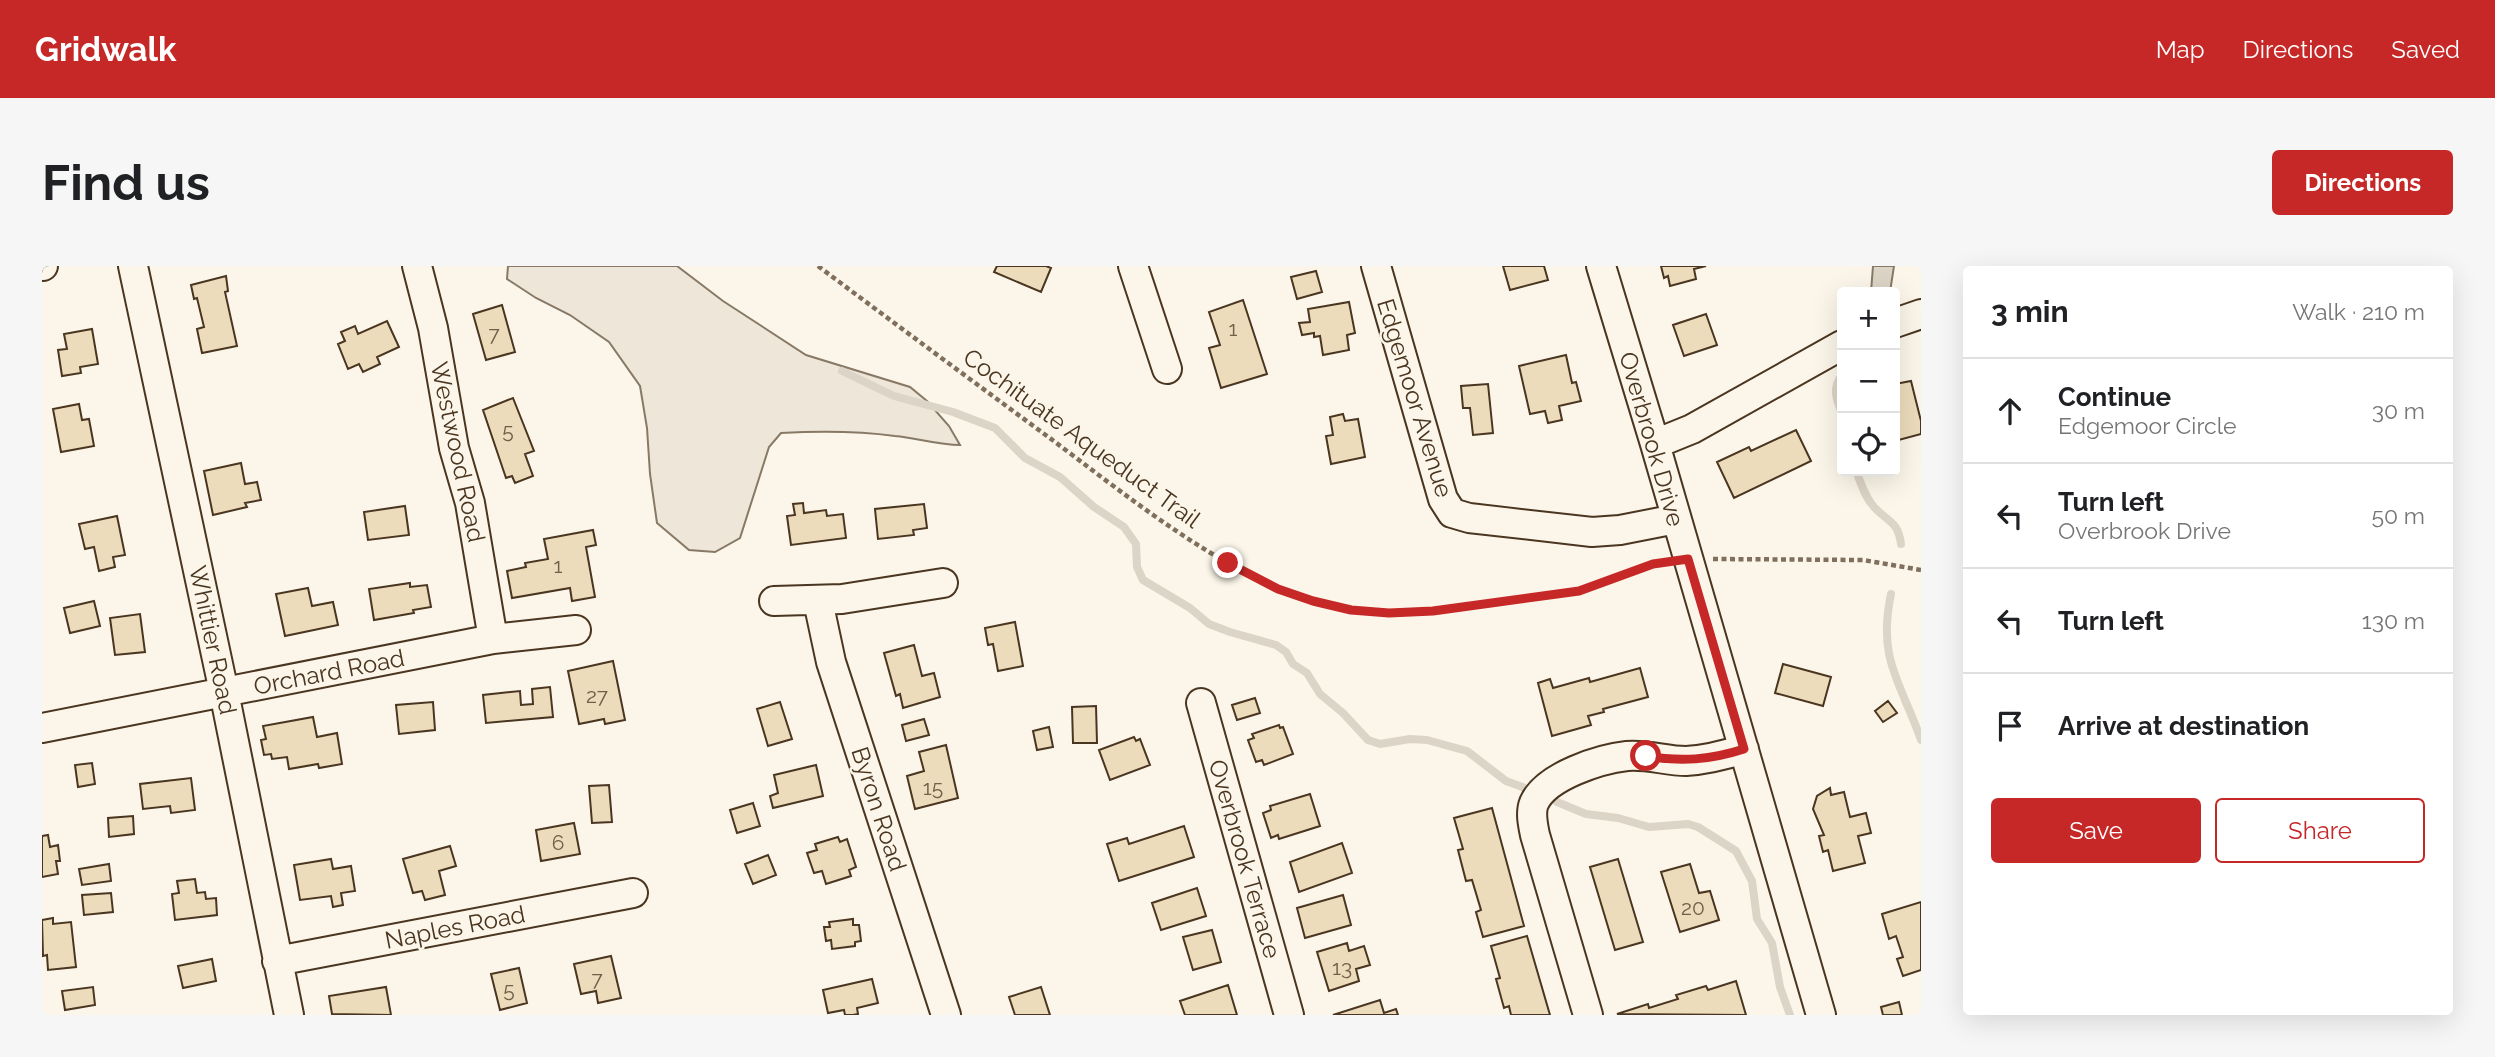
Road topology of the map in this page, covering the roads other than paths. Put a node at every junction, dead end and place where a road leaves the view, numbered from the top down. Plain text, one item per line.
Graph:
1 (133, 266) edge
2 (417, 266) edge
3 (1133, 266) edge
4 (1376, 266) edge
5 (1601, 266) edge
6 (1921, 314) edge
7 (1900, 321) edge
8 (1837, 348) edge
9 (1167, 369) dead end
10 (1655, 444) junction
11 (1676, 519) junction
12 (943, 583) dead end
13 (774, 601) dead end
14 (818, 601) junction
15 (576, 629) dead end
16 (493, 639) junction
17 (224, 692) junction
18 (1200, 703) dead end
19 (42, 728) edge
20 (1744, 749) junction
21 (633, 893) dead end
22 (277, 961) junction
23 (289, 1015) edge
24 (946, 1015) edge
25 (1289, 1015) edge
26 (1588, 1015) edge
27 (1821, 1015) edge

1 - 17 street, Whittier Road
2 - 16 street, Westwood Road
3 - 9 street
4 - 11 street, Edgemoor Avenue
5 - 10 street, Overbrook Drive
6 - 7 street
8 - 10 street
10 - 11 street, Overbrook Drive
11 - 20 street, Overbrook Drive
12 - 14 street
13 - 14 street
14 - 24 street, Byron Road
15 - 16 street, Orchard Road
16 - 17 street, Orchard Road
17 - 19 street, Orchard Road
17 - 22 street, Whittier Road
18 - 25 street, Overbrook Terrace
20 - 26 street
20 - 27 street, Overbrook Drive
21 - 22 street, Naples Road
22 - 23 street, Whittier Road

